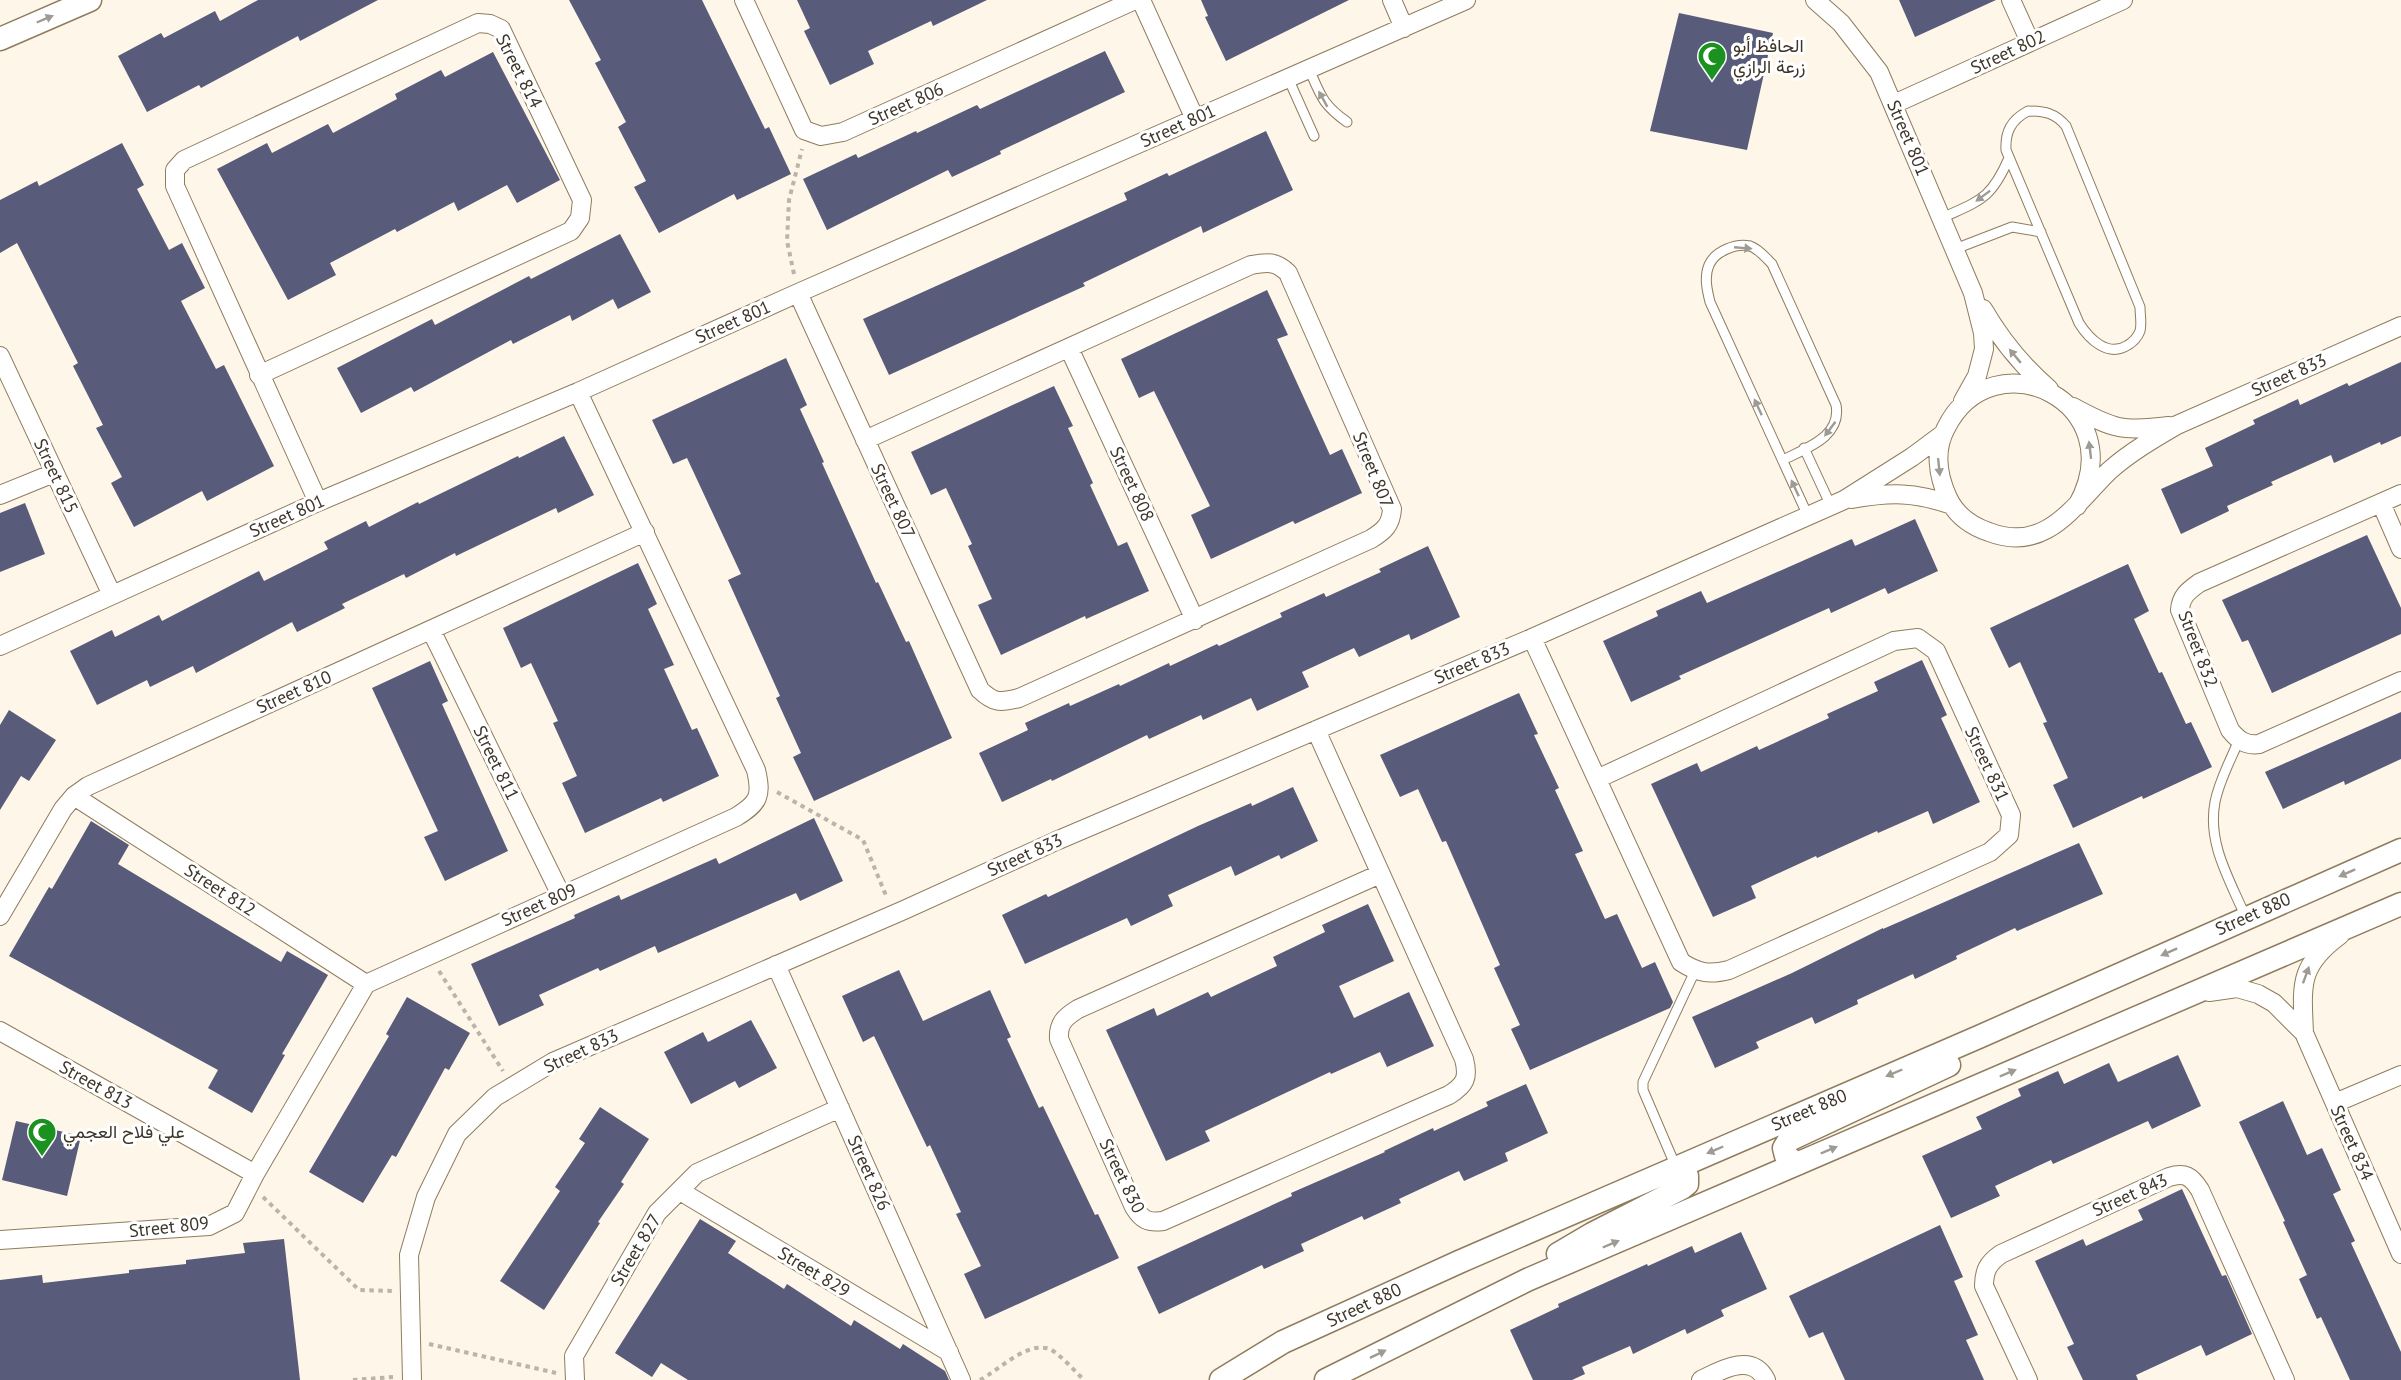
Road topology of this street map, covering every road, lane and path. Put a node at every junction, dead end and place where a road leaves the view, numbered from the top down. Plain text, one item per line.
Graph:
1 (90, 0) edge
2 (744, 0) edge
3 (1135, 0) edge
4 (1141, 0) edge
5 (1392, 0) edge
6 (1467, 0) edge
7 (1815, 0) edge
8 (2011, 0) edge
9 (2123, 0) edge
10 (1404, 28) junction
11 (0, 39) edge
12 (2030, 42) junction
13 (1309, 69) junction
14 (1288, 78) junction
15 (1894, 104) junction
16 (1195, 119) junction
17 (1347, 122) dead end
18 (804, 130) junction
19 (1314, 136) dead end
20 (2009, 158) junction
21 (1942, 218) junction
22 (2041, 232) junction
23 (1955, 249) junction
24 (798, 293) junction
25 (1973, 293) junction
26 (2401, 326) edge
27 (1069, 348) junction
28 (0, 356) edge
29 (259, 375) junction
30 (578, 392) junction
31 (2062, 400) junction
32 (1959, 408) junction
33 (2177, 425) junction
34 (1943, 434) junction
35 (865, 440) junction
36 (1804, 448) junction
37 (1783, 460) junction
38 (54, 473) junction
39 (2401, 494) edge
40 (0, 495) edge
41 (318, 502) junction
42 (1837, 503) junction
43 (2381, 503) junction
44 (1952, 505) junction
45 (2077, 506) junction
46 (1808, 516) junction
47 (645, 532) junction
48 (2401, 549) edge
49 (112, 595) junction
50 (1195, 620) junction
51 (430, 630) junction
52 (1532, 638) junction
53 (0, 646) edge
54 (2401, 681) edge
55 (1316, 730) junction
56 (2239, 740) junction
57 (1598, 779) junction
58 (758, 782) junction
59 (74, 796) junction
60 (2401, 850) edge
61 (1380, 874) junction
62 (561, 895) junction
63 (2401, 904) edge
64 (894, 914) junction
65 (0, 916) edge
66 (2246, 918) junction
67 (2357, 922) junction
68 (429, 955) junction
69 (776, 965) junction
70 (1695, 971) junction
71 (366, 984) junction
72 (2188, 996) junction
73 (0, 1031) edge
74 (2304, 1033) junction
75 (1981, 1036) junction
76 (2401, 1075) edge
77 (512, 1086) junction
78 (2335, 1103) junction
79 (840, 1108) junction
80 (1797, 1164) junction
81 (1676, 1167) junction
82 (252, 1179) junction
83 (680, 1191) junction
84 (0, 1240) edge
85 (2401, 1254) edge
86 (1527, 1280) junction
87 (410, 1291) junction
88 (411, 1341) junction
89 (949, 1352) junction
90 (412, 1378) edge
91 (575, 1378) edge
92 (2280, 1378) edge
93 (353, 1380) edge
94 (961, 1380) edge
95 (980, 1380) edge
96 (1084, 1380) edge
97 (1221, 1380) edge
98 (1326, 1380) edge
99 (1701, 1380) edge
100 (1766, 1380) edge
101 (2028, 1380) edge

11 -> 1 street
2 - 18 street
3 - 18 street, Street 806
4 - 16 street
5 - 10 street
6 - 10 street, Street 801
7 - 15 street, Street 801
8 - 12 street
9 - 12 street, Street 802
10 - 13 street, Street 801
12 - 15 street, Street 802
13 - 14 street, Street 801
17 -> 13 lane
14 - 16 street, Street 801
14 - 19 lane
15 - 21 street, Street 801
16 - 24 street, Street 801
18 - 24 path
20 -> 21 lane
20 - 22 lane
20 - 22 lane
21 - 23 street, Street 801
22 - 23 lane
23 - 25 street, Street 801
24 - 30 street, Street 801
24 - 35 street, Street 807
31 -> 25 street, Street 801
25 - 32 street, Street 801
26 - 33 street, Street 833
27 - 35 street, Street 807
27 - 50 street, Street 808
27 - 50 street, Street 807
28 - 38 street, Street 815
29 - 29 street, Street 814
29 - 41 street, Street 814
30 - 41 street, Street 801
30 - 47 street
31 - 32 street
31 - 33 street, Street 833
45 -> 31 street
32 - 34 street
33 - 45 street, Street 833
34 - 42 street, Street 833
34 -> 44 street
35 - 50 street, Street 807
36 - 37 lane
37 -> 36 lane
36 - 42 lane
46 -> 37 lane
38 - 40 street
38 - 49 street, Street 815
39 - 43 street, Street 832
41 - 49 street, Street 801
42 - 44 street, Street 833
42 - 46 street, Street 833
43 - 48 street
43 - 56 street, Street 832
44 - 45 street
46 - 52 street, Street 833
47 - 51 street, Street 810
47 - 58 street
49 - 53 street, Street 801
51 - 59 street, Street 810
51 - 62 street, Street 811
52 - 55 street, Street 833
52 - 57 street
54 - 56 street
55 - 61 street, Street 830
55 - 64 street, Street 833
56 - 66 lane
57 - 70 street
57 - 70 street, Street 831
58 - 62 street, Street 809
58 - 64 path
59 - 65 street, Street 810
59 - 71 street, Street 812
60 -> 66 street, Street 880
61 - 61 street, Street 830
62 - 68 street, Street 809
63 - 67 street
64 - 69 street, Street 833
66 -> 75 street, Street 880
67 - 72 street
74 -> 67 street, Street 834
68 - 71 street, Street 809
68 - 77 path
69 - 77 street, Street 833
69 - 79 street, Street 826
70 - 81 lane
71 - 82 street, Street 809
72 - 74 street, Street 834
80 -> 72 street
73 - 82 street, Street 813
74 - 78 street, Street 834
75 - 80 street
75 -> 81 street, Street 880
76 - 78 street
77 - 87 street, Street 833
78 - 85 street, Street 834
79 - 83 street, Street 827
79 - 89 street, Street 826
86 -> 80 street
81 - 86 street
81 - 97 street, Street 880
82 - 84 street, Street 809
82 - 87 path
83 - 89 street, Street 829
83 - 91 street, Street 827
98 -> 86 street
87 - 88 street, Street 833
88 - 90 street, Street 833
88 - 91 path
89 - 94 street, Street 826
90 - 93 path
92 - 101 street, Street 843
95 - 96 path
99 - 100 street

